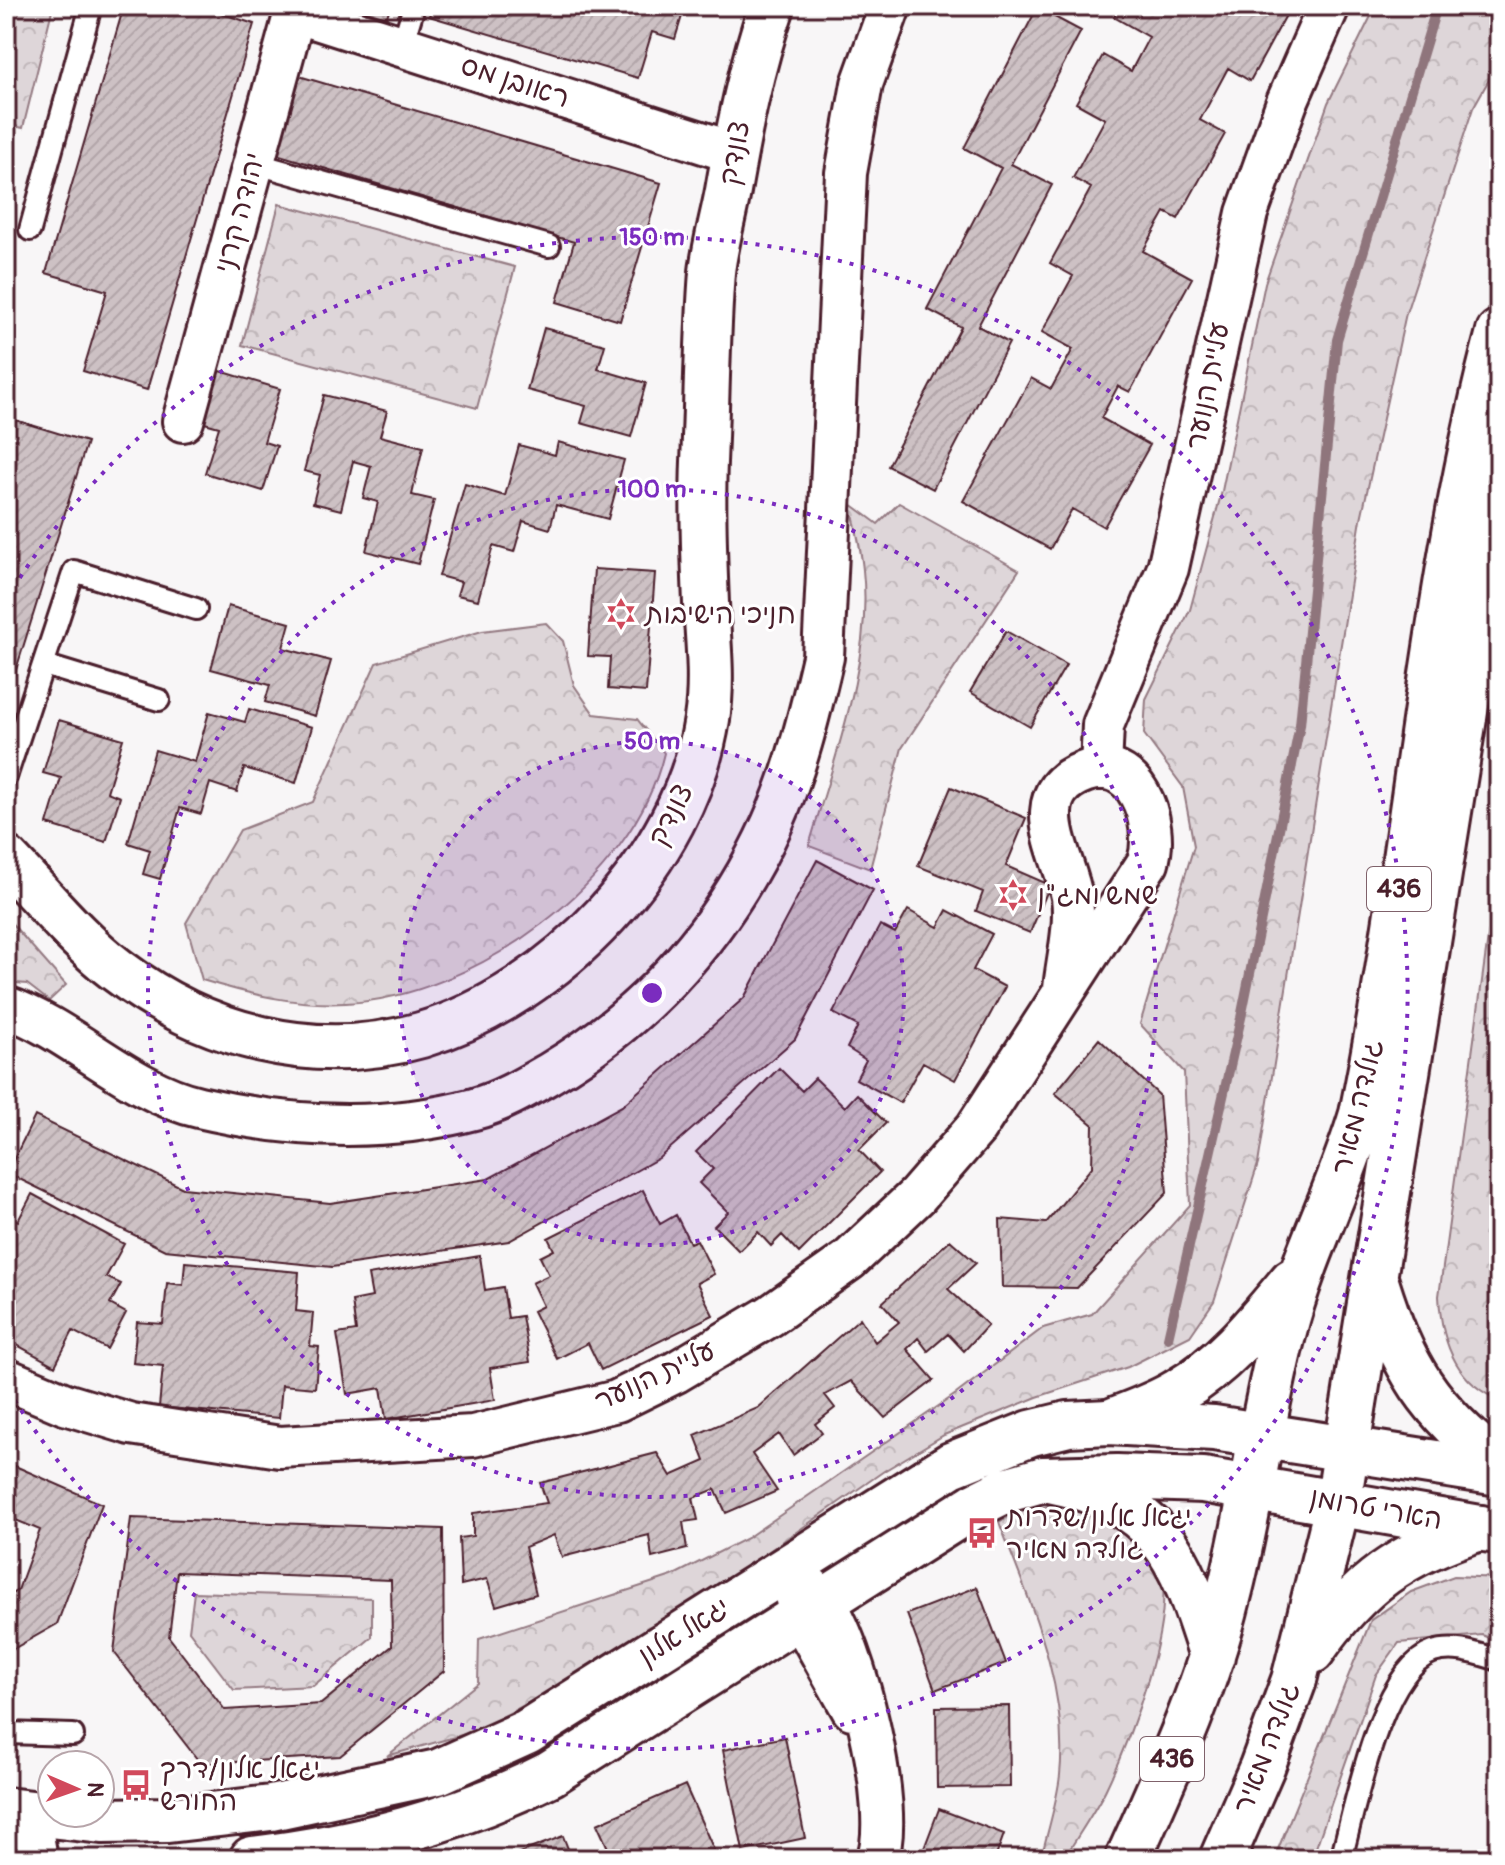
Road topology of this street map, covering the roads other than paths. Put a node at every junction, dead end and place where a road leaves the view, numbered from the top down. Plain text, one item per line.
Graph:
1 (91, 6) edge
2 (414, 6) edge
3 (772, 6) edge
4 (890, 6) edge
5 (1329, 6) edge
6 (294, 9) edge
7 (402, 46) junction
8 (735, 153) junction
9 (254, 163) junction
10 (30, 230) dead end
11 (549, 246) dead end
12 (1499, 332) edge
13 (183, 421) dead end
14 (1499, 500) edge
15 (196, 609) dead end
16 (44, 665) junction
17 (159, 700) dead end
18 (1101, 769) junction
19 (6, 777) edge
20 (6, 859) edge
21 (1064, 989) junction
22 (6, 1007) edge
23 (1304, 1267) junction
24 (1374, 1275) junction
25 (6, 1379) edge
26 (1109, 1422) junction
27 (1263, 1436) junction
28 (1348, 1449) junction
29 (1499, 1465) edge
30 (1499, 1473) edge
31 (1044, 1479) junction
32 (1254, 1487) junction
33 (1338, 1503) junction
34 (1490, 1530) edge
35 (788, 1567) junction
36 (812, 1609) junction
37 (1212, 1656) junction
38 (1499, 1660) edge
39 (1294, 1680) junction
40 (6, 1733) edge
41 (73, 1735) dead end
42 (16, 1812) edge
43 (6, 1854) edge
44 (35, 1859) edge
45 (252, 1859) edge
46 (877, 1859) edge
47 (1128, 1859) edge
48 (1222, 1859) edge
49 (1341, 1859) edge

1 - 10 lane
2 - 7 lane
3 - 8 street, צונדק
4 - 22 street
5 - 18 street, עליית הנוער
6 - 7 street, ראובן מס
6 - 9 street, יהודה קרני
7 - 8 street, ראובן מס
8 - 20 street, צונדק
9 - 11 lane
9 - 13 street, יהודה קרני
12 - 23 street, גולדה מאיר / 436
14 - 24 street, גולדה מאיר / 436
15 - 16 lane
16 - 17 lane
16 - 19 lane
18 - 21 street, עליית הנוער
18 - 21 street, עליית הנוער
21 - 25 street, עליית הנוער
23 - 26 street
23 - 27 street, גולדה מאיר / 436
24 - 28 street, גולדה מאיר / 436
24 - 29 street
26 - 27 street, יגאל אלון
26 - 35 street, יגאל אלון
27 - 28 street, יגאל אלון
27 - 32 street, גולדה מאיר / 436
28 - 30 street, הארי טרומן
28 - 33 street, גולדה מאיר / 436
31 - 32 street, יגאל אלון
31 - 36 street, יגאל אלון
31 - 37 street
32 - 33 street, הארי טרומן
32 - 37 street, גולדה מאיר / 436
33 - 34 street, הארי טרומן
33 - 39 street, גולדה מאיר / 436
34 - 39 street
35 - 36 street
35 - 42 street, יגאל אלון
36 - 45 street, יגאל אלון
36 - 46 street
37 - 47 street, גולדה מאיר / 436
38 - 49 lane
39 - 48 street, גולדה מאיר / 436
40 - 41 lane
42 - 43 street
42 - 44 street

